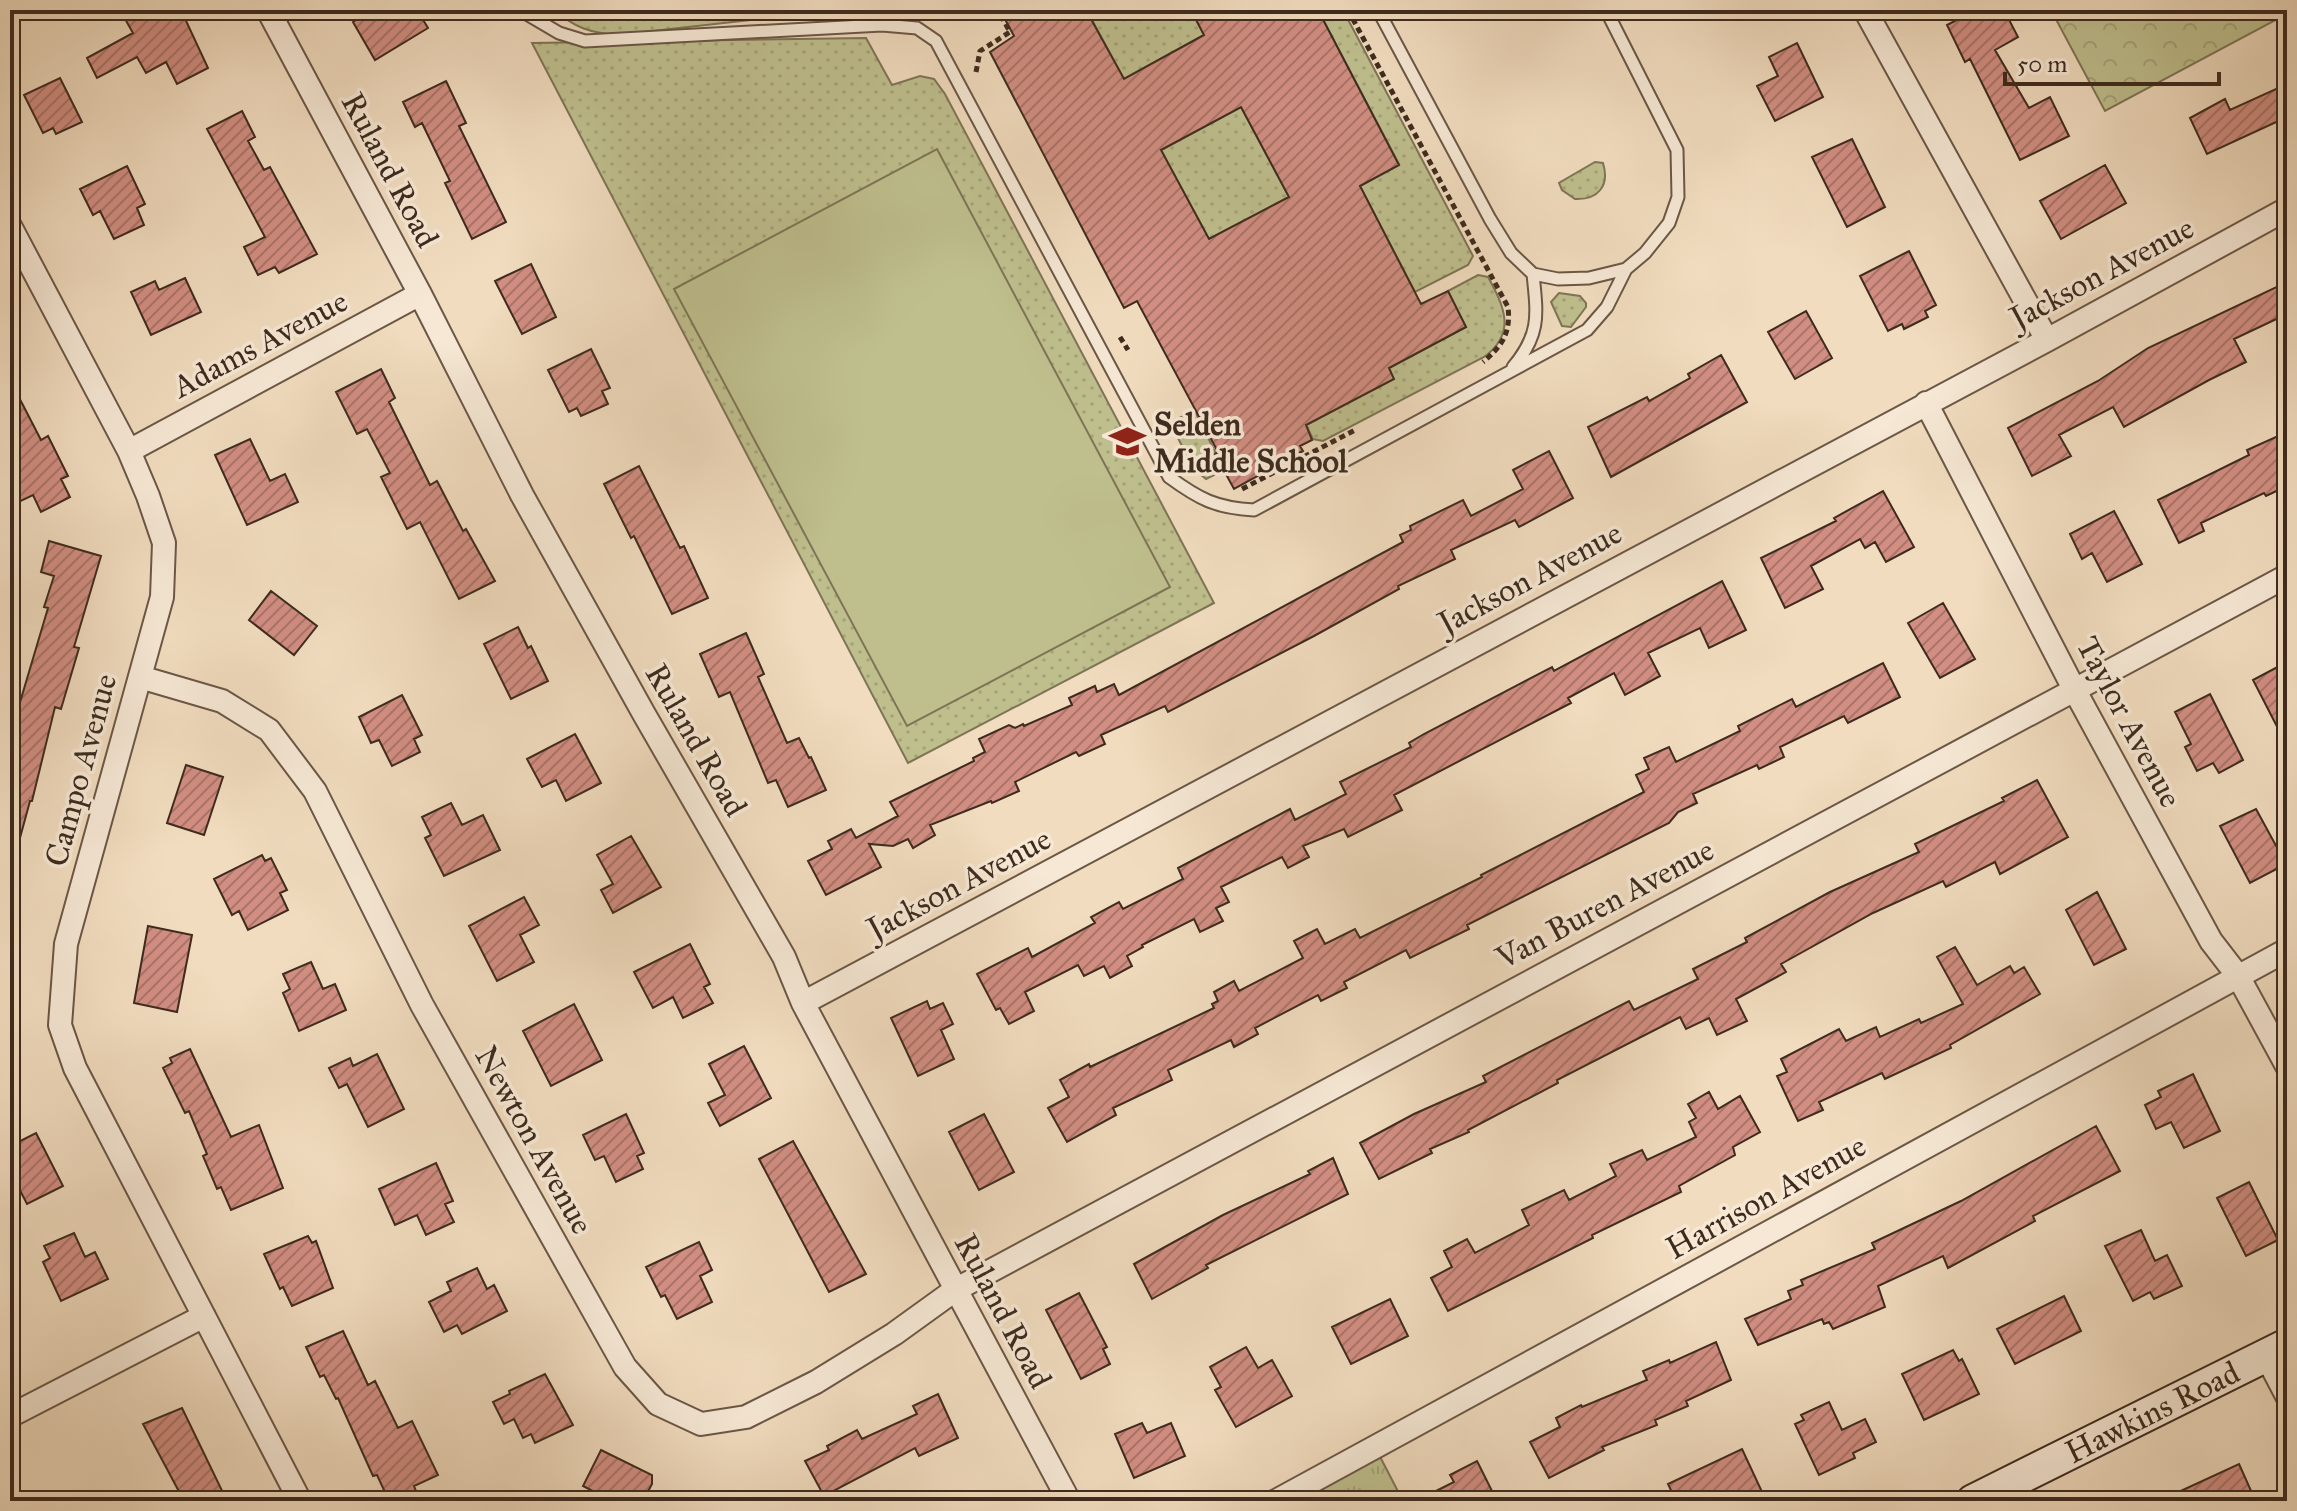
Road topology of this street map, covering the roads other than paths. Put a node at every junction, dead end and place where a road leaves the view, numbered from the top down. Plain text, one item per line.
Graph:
1 (268, 10) edge
2 (520, 10) edge
3 (1378, 10) edge
4 (1606, 10) edge
5 (1865, 10) edge
6 (2287, 209) edge
7 (10, 226) edge
8 (1626, 269) junction
9 (1533, 274) junction
10 (420, 294) junction
11 (2047, 340) junction
12 (1506, 375) junction
13 (1926, 403) junction
14 (129, 451) junction
15 (2287, 576) edge
16 (140, 677) junction
17 (2074, 689) junction
18 (2287, 950) edge
19 (2238, 976) junction
20 (803, 1003) junction
21 (2287, 1066) edge
22 (955, 1290) junction
23 (204, 1316) junction
24 (2277, 1350) edge
25 (2287, 1396) edge
26 (10, 1416) edge
27 (300, 1501) edge
28 (1069, 1501) edge
29 (1276, 1501) edge
30 (1973, 1501) edge

1 - 10 street, Ruland Road
2 - 12 lane
3 - 9 lane
4 - 8 lane
5 - 11 street
6 - 11 street, Jackson Avenue
7 - 14 street, Campo Avenue
8 - 9 lane
8 - 12 lane
9 - 12 lane
10 - 14 street, Adams Avenue
10 - 20 street, Ruland Road
11 - 13 street, Jackson Avenue
13 - 17 street, Taylor Avenue
13 - 20 street, Jackson Avenue
14 - 16 street, Campo Avenue
15 - 17 street, Van Buren Avenue
16 - 22 street, Newton Avenue
16 - 23 street, Campo Avenue
17 - 19 street, Taylor Avenue
17 - 22 street, Van Buren Avenue
18 - 19 street, Harrison Avenue
19 - 21 street, Taylor Avenue
19 - 29 street, Harrison Avenue
20 - 22 street, Ruland Road
22 - 28 street, Ruland Road
23 - 26 street
23 - 27 street, Campo Avenue
24 - 25 street
24 - 30 street, Hawkins Road

